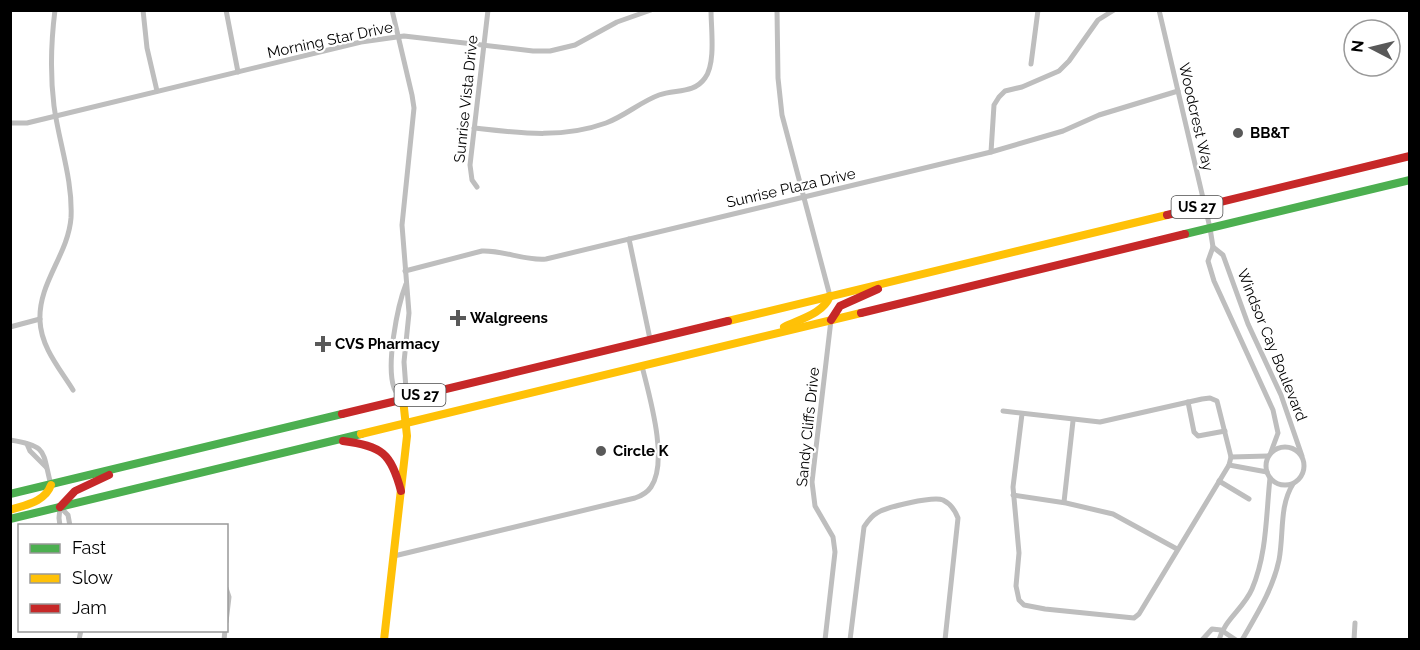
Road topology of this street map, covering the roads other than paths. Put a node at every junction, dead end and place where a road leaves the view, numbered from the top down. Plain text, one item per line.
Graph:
1 (55, 10) edge
2 (143, 10) edge
3 (226, 10) edge
4 (392, 10) edge
5 (488, 10) edge
6 (651, 10) edge
7 (711, 10) edge
8 (777, 10) edge
9 (1038, 10) edge
10 (1113, 10) edge
11 (1159, 10) edge
12 (399, 37) junction
13 (483, 45) junction
14 (1031, 64) dead end
15 (238, 72) junction
16 (1178, 90) junction
17 (157, 91) junction
18 (56, 116) junction
19 (10, 123) edge
20 (474, 128) junction
21 (992, 152) junction
22 (1410, 156) edge
23 (1410, 178) edge
24 (477, 187) dead end
25 (805, 198) junction
26 (1205, 206) junction
27 (1210, 228) junction
28 (629, 239) junction
29 (1213, 247) junction
30 (405, 271) junction
31 (897, 280) junction
32 (406, 284) junction
33 (830, 296) junction
34 (40, 319) junction
35 (831, 320) junction
36 (10, 327) edge
37 (766, 336) junction
38 (650, 339) junction
39 (1261, 350) junction
40 (1249, 356) junction
41 (642, 366) junction
42 (73, 390) dead end
43 (403, 399) junction
44 (1188, 402) junction
45 (1003, 411) dead end
46 (1022, 414) junction
47 (1073, 421) junction
48 (407, 423) junction
49 (1225, 430) junction
50 (10, 440) edge
51 (335, 440) junction
52 (1270, 454) junction
53 (1230, 456) junction
54 (1302, 456) junction
55 (1229, 465) junction
56 (125, 467) junction
57 (1269, 475) junction
58 (1220, 481) junction
59 (1293, 484) junction
60 (51, 485) junction
61 (401, 491) junction
62 (10, 494) edge
63 (1013, 495) junction
64 (1250, 500) dead end
65 (1064, 502) junction
66 (60, 507) junction
67 (10, 510) edge
68 (10, 519) edge
69 (60, 524) edge
70 (70, 524) edge
71 (1177, 549) junction
72 (394, 556) junction
73 (1355, 623) dead end
74 (1221, 630) junction
75 (384, 639) edge
76 (825, 639) edge
77 (850, 639) edge
78 (945, 639) edge
79 (1202, 639) edge
80 (1219, 639) edge
81 (1236, 639) edge
82 (1242, 639) edge
83 (1354, 639) edge

1 - 18 street
2 - 17 street
3 - 15 street
4 - 12 street
5 - 13 street, Sunrise Vista Drive
6 - 13 street, Morning Star Drive
7 - 20 street
8 - 25 street
9 - 14 street
10 - 21 street
11 - 16 street, Woodcrest Way
12 - 13 street, Morning Star Drive
12 - 15 street, Morning Star Drive
12 - 30 street
13 - 20 street, Sunrise Vista Drive
15 - 17 street, Morning Star Drive
16 - 21 street, Sunrise Plaza Drive
16 - 26 street, Woodcrest Way
17 - 18 street, Morning Star Drive
18 - 19 street, Morning Star Drive
18 - 34 street
20 - 24 street, Sunrise Vista Drive
21 - 25 street, Sunrise Plaza Drive
22 - 26 main road, US 27
23 - 27 main road, US 27
25 - 28 street, Sunrise Plaza Drive
25 - 33 street
26 - 27 street, Woodcrest Way
26 - 31 main road, US 27
27 - 29 street, Windsor Cay Boulevard
27 - 35 main road, US 27
28 - 30 street, Sunrise Plaza Drive
28 - 38 street
29 - 39 street, Windsor Cay Boulevard
29 - 40 street, Windsor Cay Boulevard
30 - 32 street
31 - 33 main road, US 27
31 - 35 main road
32 - 43 street
32 - 43 street
33 - 37 main road
33 - 38 main road, US 27
34 - 36 street
34 - 42 street
35 - 37 main road, US 27
35 - 76 street, Sandy Cliffs Drive
37 - 41 main road, US 27
38 - 43 main road, US 27
39 - 40 street
39 - 54 street, Windsor Cay Boulevard
40 - 52 street, Windsor Cay Boulevard
41 - 48 main road, US 27
41 - 72 street
43 - 48 main road
43 - 56 main road, US 27
44 - 47 street
44 - 49 street
44 - 49 street
45 - 46 street
46 - 47 street
46 - 63 street
47 - 65 street
48 - 51 main road, US 27
48 - 61 main road
49 - 53 street
50 - 60 street
51 - 61 main road
51 - 66 main road, US 27
52 - 53 street
52 - 54 street
52 - 57 street, Windsor Cay Boulevard
53 - 55 street
54 - 59 street
55 - 57 street
55 - 58 street
56 - 60 main road, US 27
56 - 66 main road
57 - 59 street
57 - 74 street, Windsor Cay Boulevard
58 - 64 street
58 - 71 street
59 - 82 street
60 - 62 main road, US 27
60 - 67 main road
61 - 72 main road
63 - 65 street
63 - 71 street
65 - 71 street
66 - 68 main road, US 27
66 - 69 street
66 - 70 street
72 - 75 main road
73 - 83 street
74 - 79 street, Windsor Cay Boulevard
74 - 80 street, Windsor Cay Boulevard
74 - 81 street
77 - 78 street

